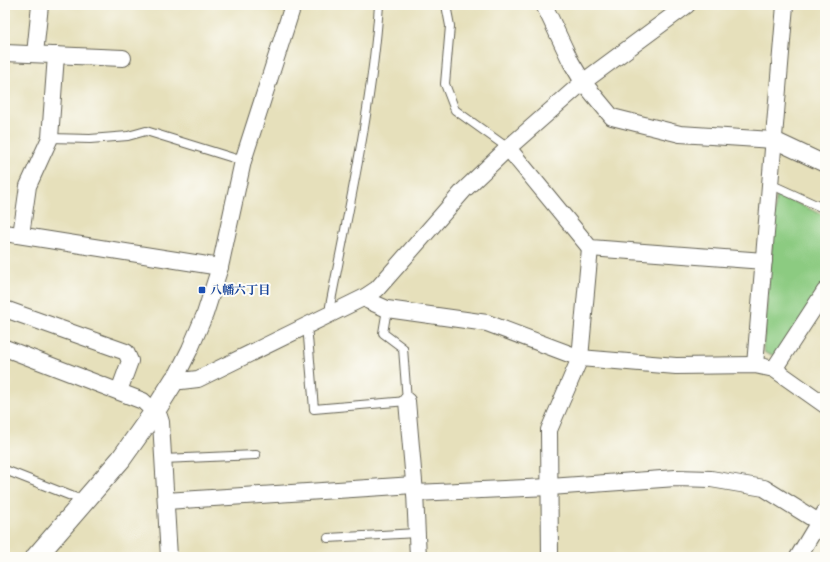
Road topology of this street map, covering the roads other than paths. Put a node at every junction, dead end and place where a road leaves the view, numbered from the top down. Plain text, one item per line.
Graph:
1 (40, 5) edge
2 (293, 5) edge
3 (379, 5) edge
4 (446, 5) edge
5 (544, 5) edge
6 (687, 5) edge
7 (785, 5) edge
8 (5, 53) edge
9 (35, 54) junction
10 (56, 55) junction
11 (123, 58) dead end
12 (583, 82) junction
13 (50, 138) junction
14 (774, 140) junction
15 (508, 148) junction
16 (243, 161) junction
17 (825, 164) edge
18 (770, 184) junction
19 (825, 209) edge
20 (5, 233) edge
21 (21, 235) junction
22 (590, 248) junction
23 (764, 261) junction
24 (220, 267) junction
25 (825, 291) edge
26 (365, 297) junction
27 (5, 309) edge
28 (387, 309) junction
29 (330, 314) junction
30 (307, 325) junction
31 (5, 348) edge
32 (580, 358) junction
33 (755, 365) junction
34 (774, 369) junction
35 (175, 379) junction
36 (119, 391) junction
37 (407, 401) junction
38 (825, 405) edge
39 (155, 411) junction
40 (256, 456) dead end
41 (163, 459) junction
42 (5, 470) edge
43 (550, 487) junction
44 (414, 489) junction
45 (84, 501) junction
46 (166, 501) junction
47 (823, 520) edge
48 (417, 533) junction
49 (328, 538) dead end
50 (36, 557) edge
51 (170, 557) edge
52 (418, 557) edge
53 (550, 557) edge
54 (798, 557) edge

1 - 9 street
2 - 16 street
3 - 29 lane
4 - 15 lane
5 - 12 street
6 - 12 street
7 - 14 street
8 - 9 street
9 - 10 street
10 - 11 street
10 - 13 street
12 - 14 street
12 - 15 street
13 - 16 lane
13 - 21 street
14 - 17 street
14 - 18 street
15 - 22 street
15 - 26 street
16 - 24 street
18 - 19 lane
18 - 23 street
20 - 21 street
21 - 24 street
22 - 23 street
22 - 32 street
23 - 33 street
24 - 35 street
25 - 34 street
26 - 28 street
26 - 29 street
27 - 36 street
28 - 32 street
28 - 37 lane
29 - 30 street
30 - 35 street
30 - 37 lane
31 - 36 street
32 - 33 street
32 - 43 street
33 - 34 street
34 - 38 street
35 - 39 street
36 - 39 street
37 - 44 street
39 - 41 street
39 - 45 street
40 - 41 lane
41 - 46 street
42 - 45 lane
43 - 44 street
43 - 47 street
43 - 53 street
44 - 46 street
44 - 48 street
45 - 50 street
46 - 51 street
47 - 54 street
48 - 49 lane
48 - 52 street

